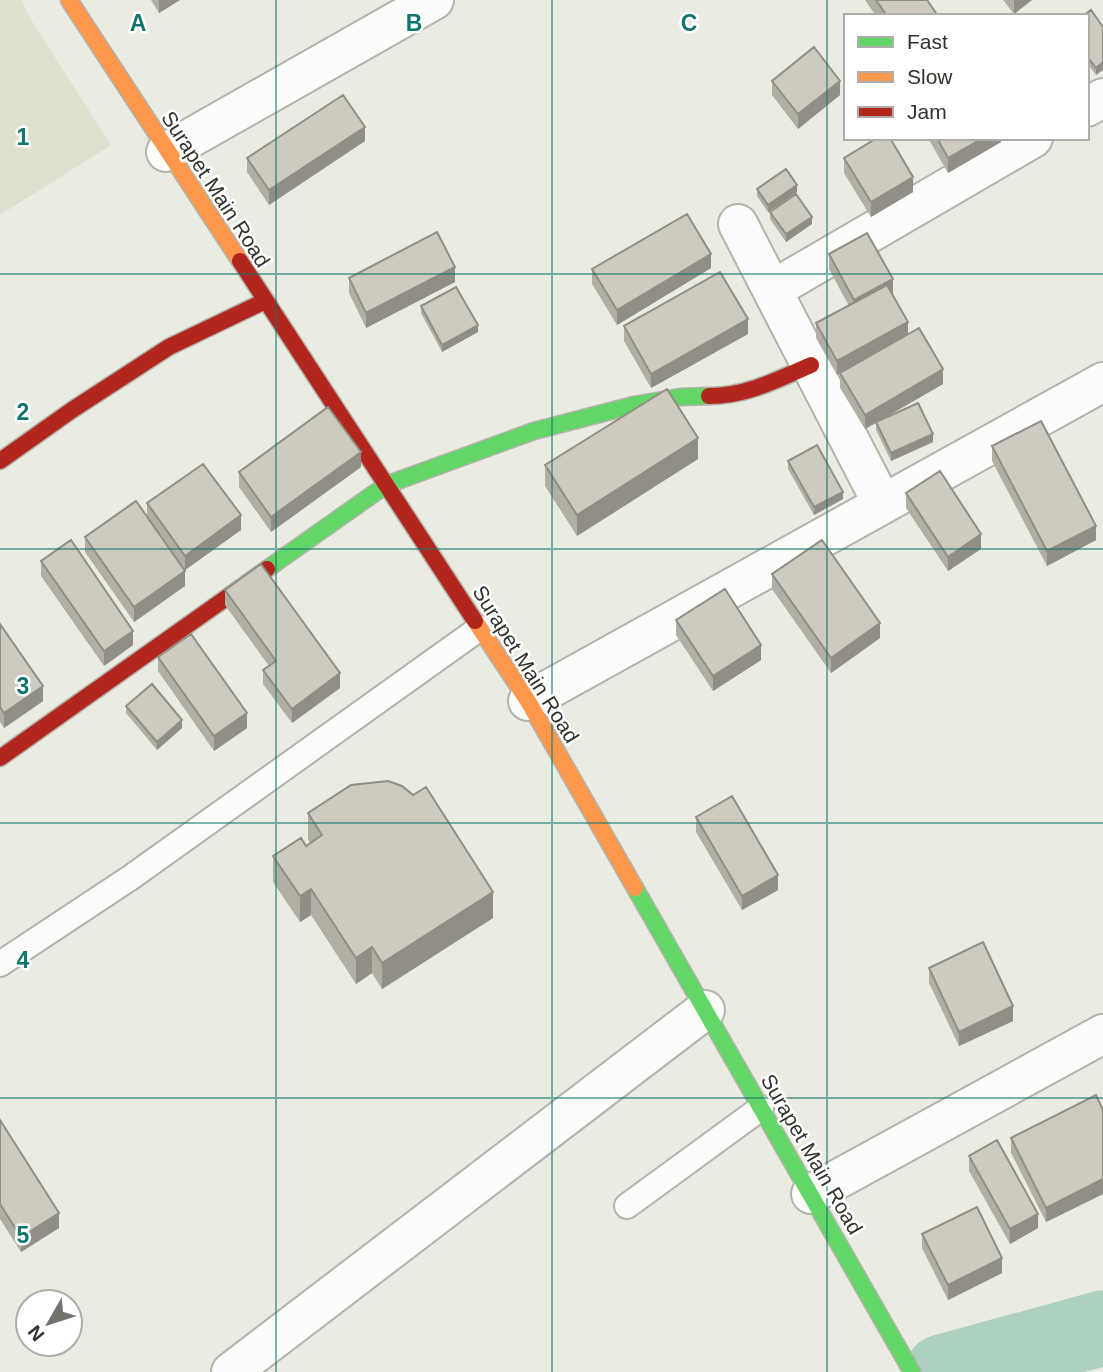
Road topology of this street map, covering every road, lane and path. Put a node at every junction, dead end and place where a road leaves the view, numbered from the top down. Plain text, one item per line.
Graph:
1 (69, 0) edge
2 (434, 0) edge
3 (1030, 140) edge
4 (166, 152) junction
5 (738, 224) dead end
6 (772, 290) junction
7 (265, 301) junction
8 (810, 365) junction
9 (1103, 382) edge
10 (0, 461) edge
11 (386, 485) junction
12 (882, 503) junction
13 (480, 628) junction
14 (528, 701) junction
15 (0, 758) edge
16 (0, 964) edge
17 (705, 1010) junction
18 (1103, 1034) edge
19 (761, 1108) junction
20 (811, 1194) junction
21 (627, 1206) dead end
22 (231, 1372) edge
23 (912, 1372) edge

1 - 4 main road, Surapet Main Road
2 - 4 street
3 - 6 street
4 - 7 main road, Surapet Main Road
5 - 6 street
6 - 8 street
7 - 10 main road
7 - 11 main road, Surapet Main Road
8 - 11 main road
8 - 12 street
9 - 12 street
11 - 13 main road, Surapet Main Road
11 - 15 main road
12 - 14 street
13 - 14 main road, Surapet Main Road
13 - 16 lane
14 - 17 main road, Surapet Main Road
17 - 19 main road, Surapet Main Road
17 - 22 street
18 - 20 street
19 - 20 main road, Surapet Main Road
19 - 21 lane
20 - 23 main road, Surapet Main Road

